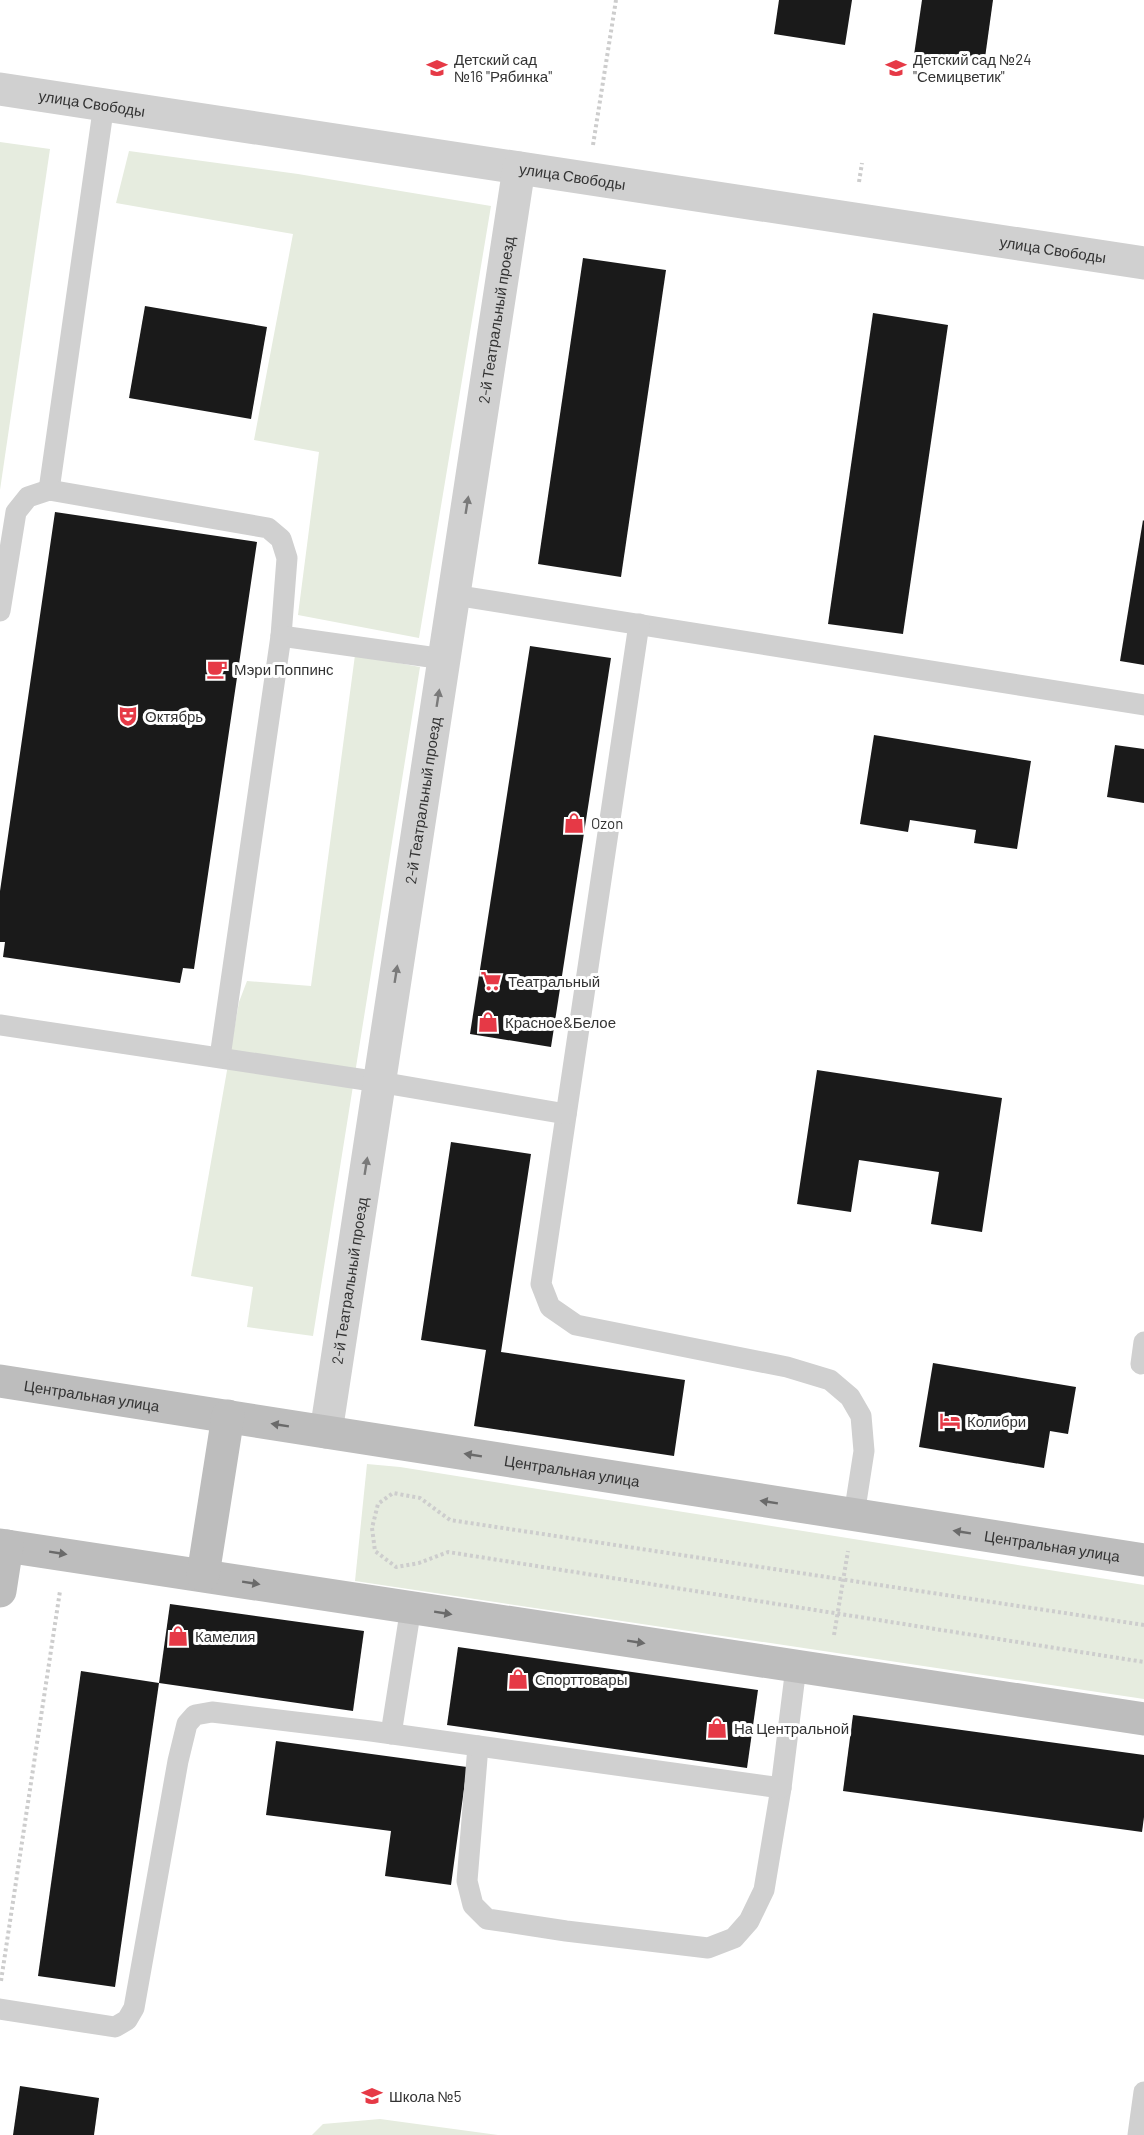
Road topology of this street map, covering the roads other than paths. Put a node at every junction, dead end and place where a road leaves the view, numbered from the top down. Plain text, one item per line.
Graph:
1 (0, 89) edge
2 (104, 104) junction
3 (519, 168) junction
4 (1144, 262) edge
5 (49, 490) junction
6 (454, 596) junction
7 (0, 611) edge
8 (639, 624) junction
9 (281, 636) junction
10 (444, 659) junction
11 (1144, 705) edge
12 (0, 1025) edge
13 (220, 1057) junction
14 (380, 1082) junction
15 (566, 1114) junction
16 (1144, 1342) edge
17 (1141, 1364) dead end
18 (0, 1381) edge
19 (228, 1416) junction
20 (326, 1432) junction
21 (854, 1515) junction
22 (4, 1545) edge
23 (1144, 1560) edge
24 (203, 1575) junction
25 (0, 1591) edge
26 (411, 1608) junction
27 (796, 1667) junction
28 (1144, 1719) edge
29 (391, 1734) junction
30 (478, 1746) junction
31 (782, 1788) junction
32 (0, 2008) edge
33 (1144, 2092) edge
34 (1140, 2126) edge

1 - 2 street, улица Свободы
2 - 3 street, улица Свободы
2 - 5 lane
3 - 4 street, улица Свободы
6 -> 3 street, 2-й Театральный проезд
5 - 7 lane
5 - 9 lane
6 - 8 lane
6 - 10 street, 2-й Театральный проезд
8 - 11 lane
8 - 15 lane
9 - 10 lane
9 - 13 lane
14 -> 10 street, 2-й Театральный проезд
12 - 13 lane
13 - 14 lane
14 - 15 lane
20 -> 14 street, 2-й Театральный проезд
15 - 21 lane
16 - 17 lane
18 - 19 street, Центральная улица
20 -> 19 street, Центральная улица
19 - 24 street
21 -> 20 street, Центральная улица
23 -> 21 street, Центральная улица
22 -> 24 street
22 - 25 street
24 -> 26 street
26 -> 27 street
26 - 29 lane
27 - 28 street
27 - 31 lane
29 - 30 lane
29 - 32 lane
30 - 31 lane
30 - 31 lane
33 - 34 lane

